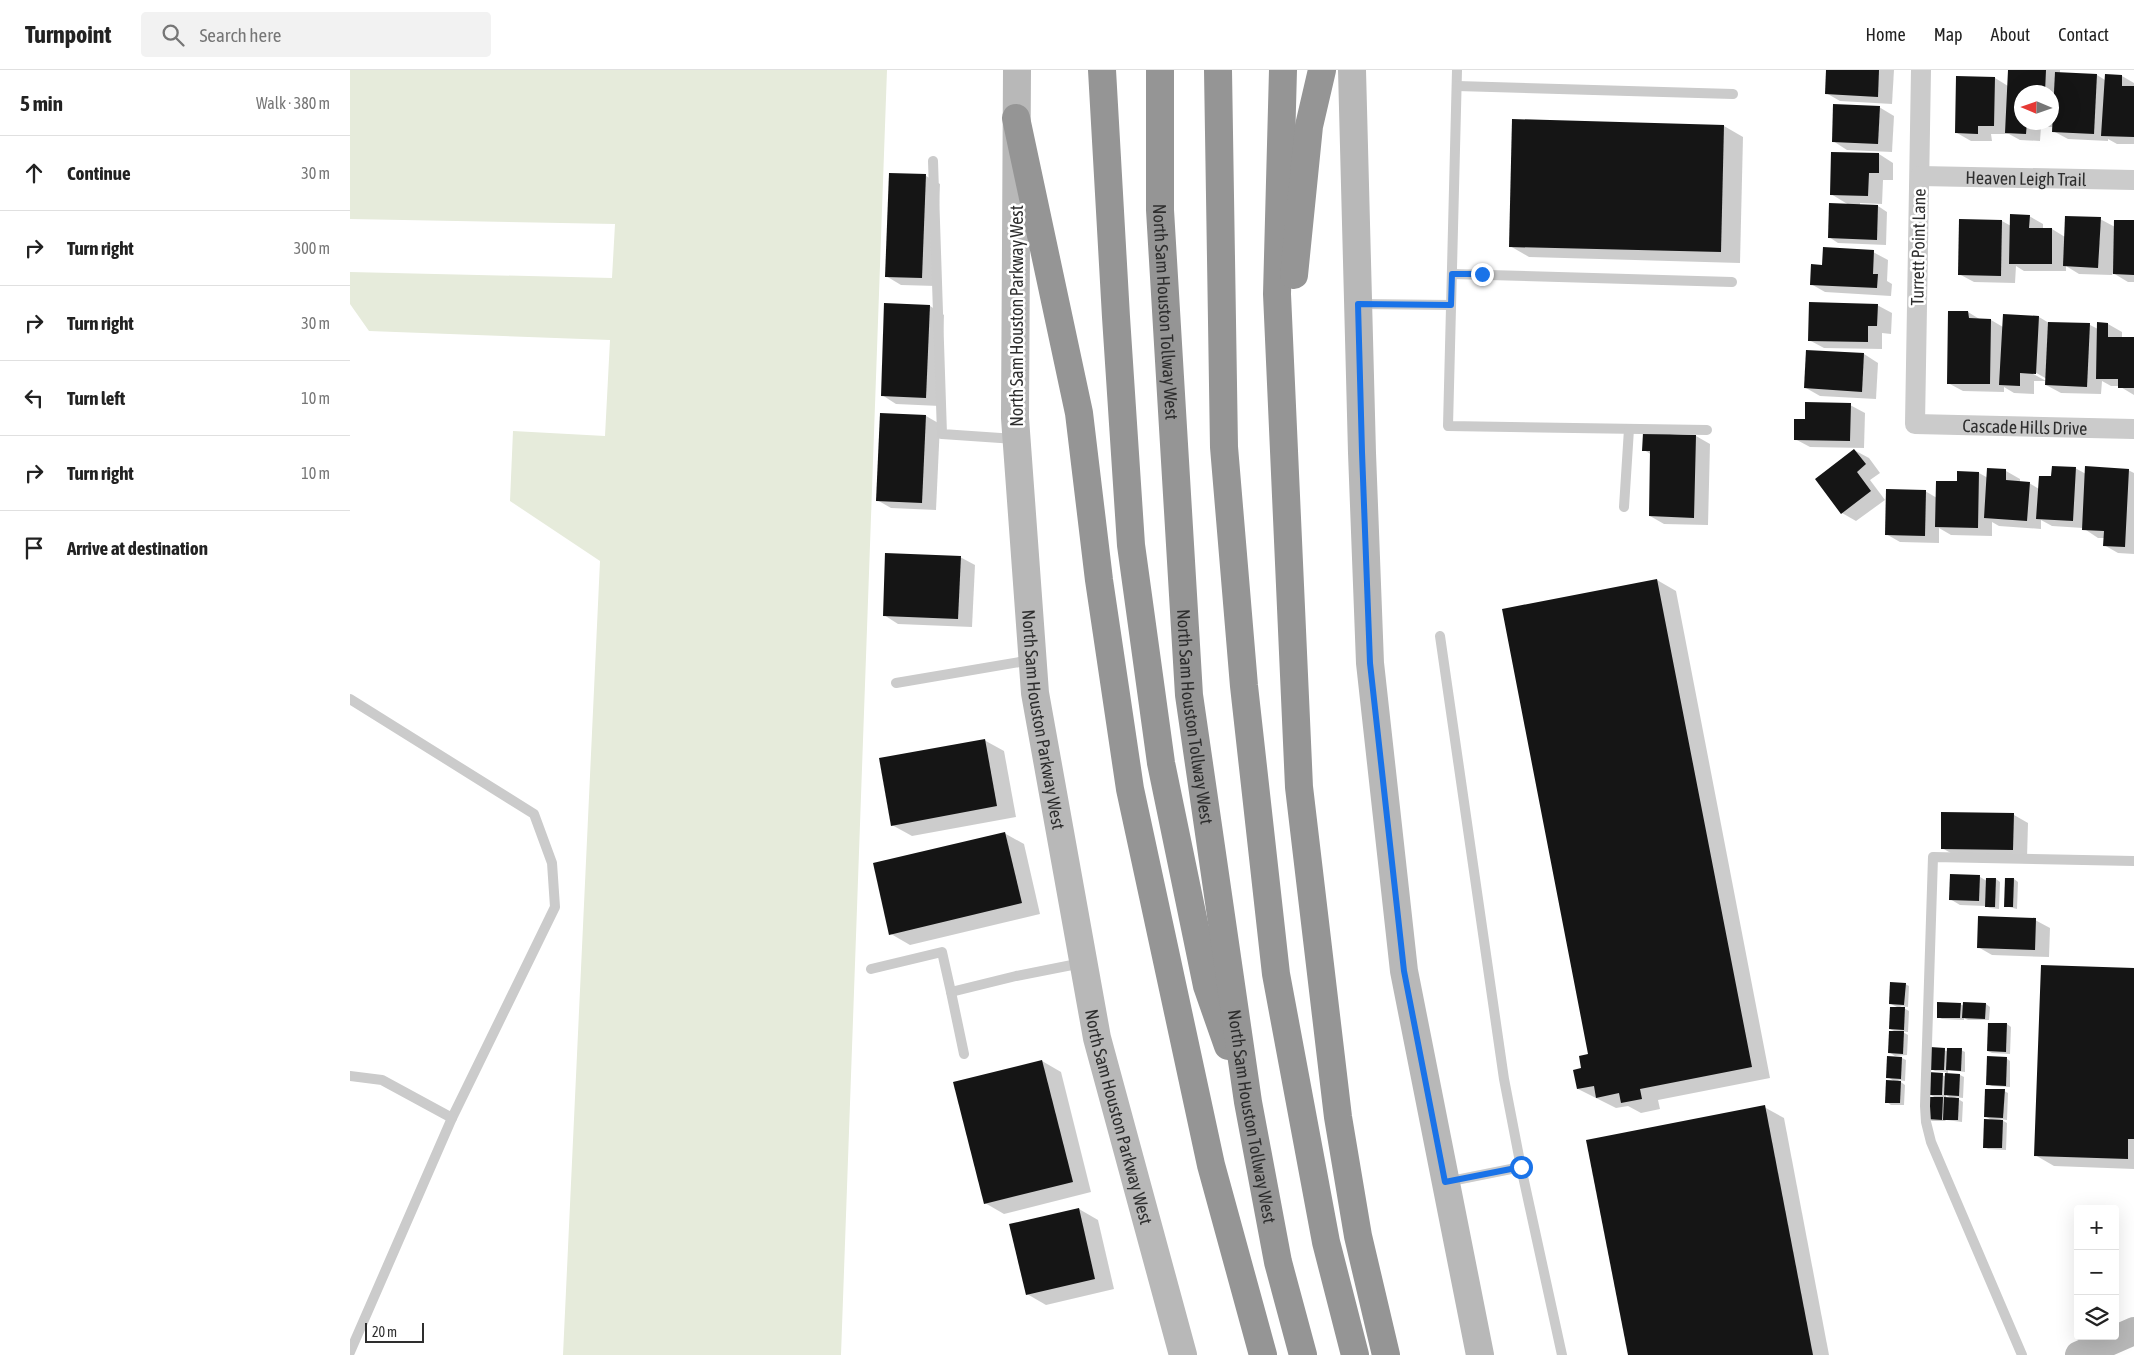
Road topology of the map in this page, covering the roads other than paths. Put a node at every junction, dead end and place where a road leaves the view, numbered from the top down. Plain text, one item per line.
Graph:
1 (1018, 70) edge
2 (1102, 70) edge
3 (1160, 70) edge
4 (1218, 70) edge
5 (1283, 70) edge
6 (1322, 70) edge
7 (1352, 70) edge
8 (1457, 70) edge
9 (1922, 70) edge
10 (1456, 86) junction
11 (1733, 94) dead end
12 (1016, 118) junction
13 (933, 161) dead end
14 (1920, 176) junction
15 (2134, 180) edge
16 (1452, 274) junction
17 (1732, 282) dead end
18 (1358, 304) junction
19 (1451, 305) junction
20 (1915, 424) joint
21 (1629, 429) junction
22 (2134, 429) edge
23 (1707, 430) dead end
24 (1016, 439) junction
25 (1624, 507) dead end
26 (1440, 636) dead end
27 (1032, 660) junction
28 (896, 683) dead end
29 (350, 699) edge
30 (2134, 861) edge
31 (1084, 963) junction
32 (871, 969) dead end
33 (1322, 979) junction
34 (951, 992) junction
35 (964, 1054) dead end
36 (350, 1076) edge
37 (1248, 1102) junction
38 (452, 1118) junction
39 (1521, 1167) junction
40 (1445, 1182) junction
41 (2134, 1331) edge
42 (350, 1352) edge
43 (1183, 1355) edge
44 (1263, 1355) edge
45 (1303, 1355) edge
46 (1355, 1355) edge
47 (1386, 1355) edge
48 (1480, 1355) edge
49 (1562, 1355) edge
50 (2022, 1355) edge
51 (2079, 1355) edge

1 - 12 main road, North Sam Houston Parkway West
2 - 37 highway
3 - 37 highway, North Sam Houston Tollway West
4 - 46 highway
5 - 33 highway
6 - 33 highway
7 - 18 main road
8 - 10 lane
9 - 14 street, Turrett Point Lane
10 - 11 lane
10 - 16 lane
12 - 24 main road, North Sam Houston Parkway West
12 - 44 highway
13 - 24 lane
14 - 15 street, Heaven Leigh Trail
14 - 20 street, Turrett Point Lane
16 - 17 lane
16 - 19 lane
18 - 19 lane
18 - 40 main road
19 - 21 lane
20 - 22 street, Cascade Hills Drive
21 - 23 lane
21 - 25 lane
24 - 27 main road, North Sam Houston Parkway West
26 - 39 lane
27 - 28 lane
27 - 31 main road, North Sam Houston Parkway West
29 - 38 lane
30 - 50 lane
31 - 34 lane
31 - 43 main road, North Sam Houston Parkway West
32 - 34 lane
33 - 47 highway
34 - 35 lane
36 - 38 lane
37 - 45 highway, North Sam Houston Tollway West
38 - 42 lane
39 - 40 lane
39 - 49 lane
40 - 48 main road
41 - 51 main road

